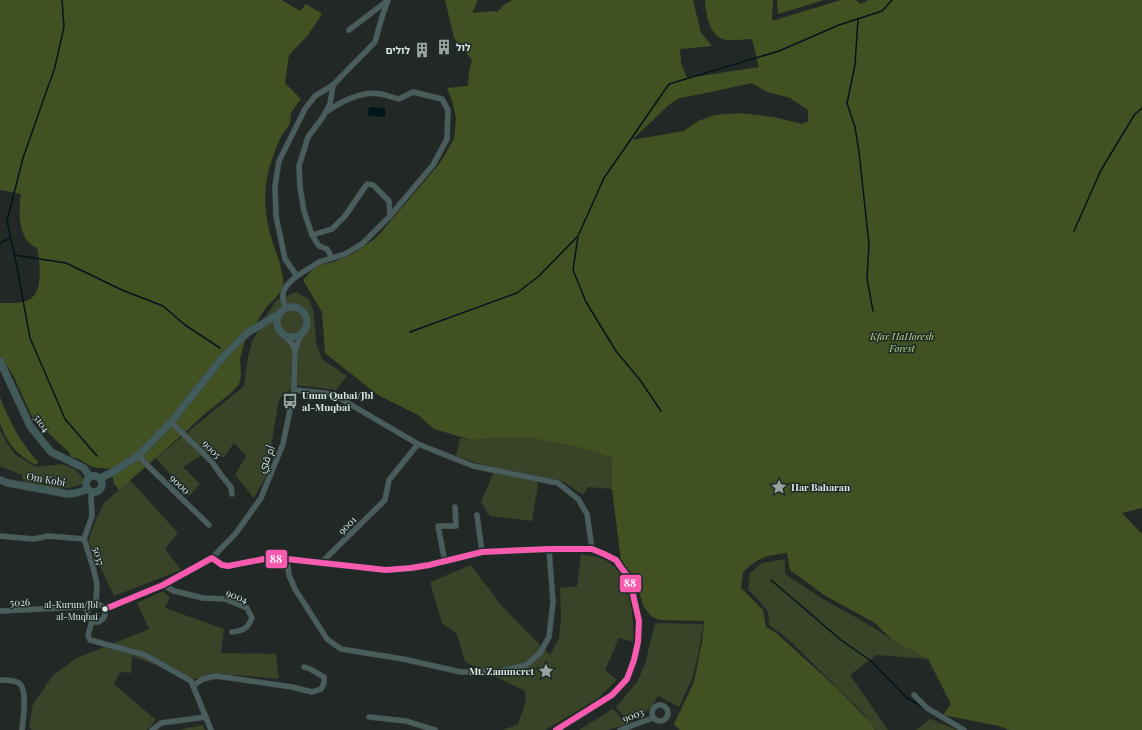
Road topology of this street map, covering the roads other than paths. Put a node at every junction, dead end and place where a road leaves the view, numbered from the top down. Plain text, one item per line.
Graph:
1 (388, 0) edge
2 (349, 30) dead end
3 (333, 85) junction
4 (326, 112) junction
5 (390, 216) junction
6 (312, 236) junction
7 (332, 258) junction
8 (297, 276) junction
9 (286, 308) junction
10 (279, 314) junction
11 (255, 329) junction
12 (304, 332) junction
13 (282, 333) junction
14 (295, 351) junction
15 (0, 361) edge
16 (294, 390) junction
17 (171, 422) junction
18 (418, 444) junction
19 (139, 455) junction
20 (90, 477) junction
21 (100, 478) junction
22 (0, 480) edge
23 (90, 490) junction
24 (232, 494) dead end
25 (455, 507) dead end
26 (477, 516) dead end
27 (209, 525) dead end
28 (0, 536) edge
29 (84, 539) junction
30 (549, 549) junction
31 (592, 549) junction
32 (482, 552) junction
33 (212, 558) junction
34 (287, 559) junction
35 (322, 562) junction
36 (445, 562) junction
37 (162, 585) junction
38 (96, 603) junction
39 (88, 610) junction
40 (105, 610) junction
41 (0, 611) edge
42 (92, 622) junction
43 (232, 632) dead end
44 (304, 667) dead end
45 (0, 680) edge
46 (194, 685) junction
47 (914, 695) dead end
48 (206, 717) junction
49 (368, 717) dead end
50 (653, 718) dead end
51 (22, 730) edge
52 (152, 730) edge
53 (211, 730) edge
54 (435, 730) edge
55 (556, 730) edge
56 (620, 730) edge
57 (964, 730) edge

1 - 2 street
1 - 3 street
3 - 4 street
3 - 8 street
4 - 5 street
4 - 6 street
5 - 6 street
5 - 7 street
6 - 7 street
7 - 8 street
8 - 9 street
9 - 10 street
9 - 12 street
10 - 11 street
10 - 13 street
11 - 13 street
11 - 17 street
12 - 13 street
12 - 14 street, أم قبي
13 - 14 street
14 - 16 street, أم قبي
15 - 20 street, 5104
16 - 18 street
16 - 33 street, أم قبي
17 - 19 street
17 - 24 street, 9005
18 - 31 street
18 - 35 street, 9001
19 - 21 street
19 - 27 street, 9000
20 - 21 street
20 - 23 street
21 - 23 street
22 - 23 street, Om Kobi
23 - 29 street, 5037
25 - 36 street
26 - 32 street
28 - 29 street
29 - 38 street, 5037
30 - 31 street
30 - 32 street
30 - 34 street
31 - 55 street
32 - 36 street
33 - 34 street
33 - 37 street
34 - 35 street
35 - 36 street
37 - 40 street
37 - 43 street, 9004
38 - 39 street
38 - 40 street
39 - 41 street, 5026
39 - 42 street
40 - 42 street
42 - 46 street
44 - 46 street
45 - 51 street
46 - 48 street
47 - 57 street
48 - 52 street
48 - 53 street
49 - 54 street
50 - 56 street, 9003

